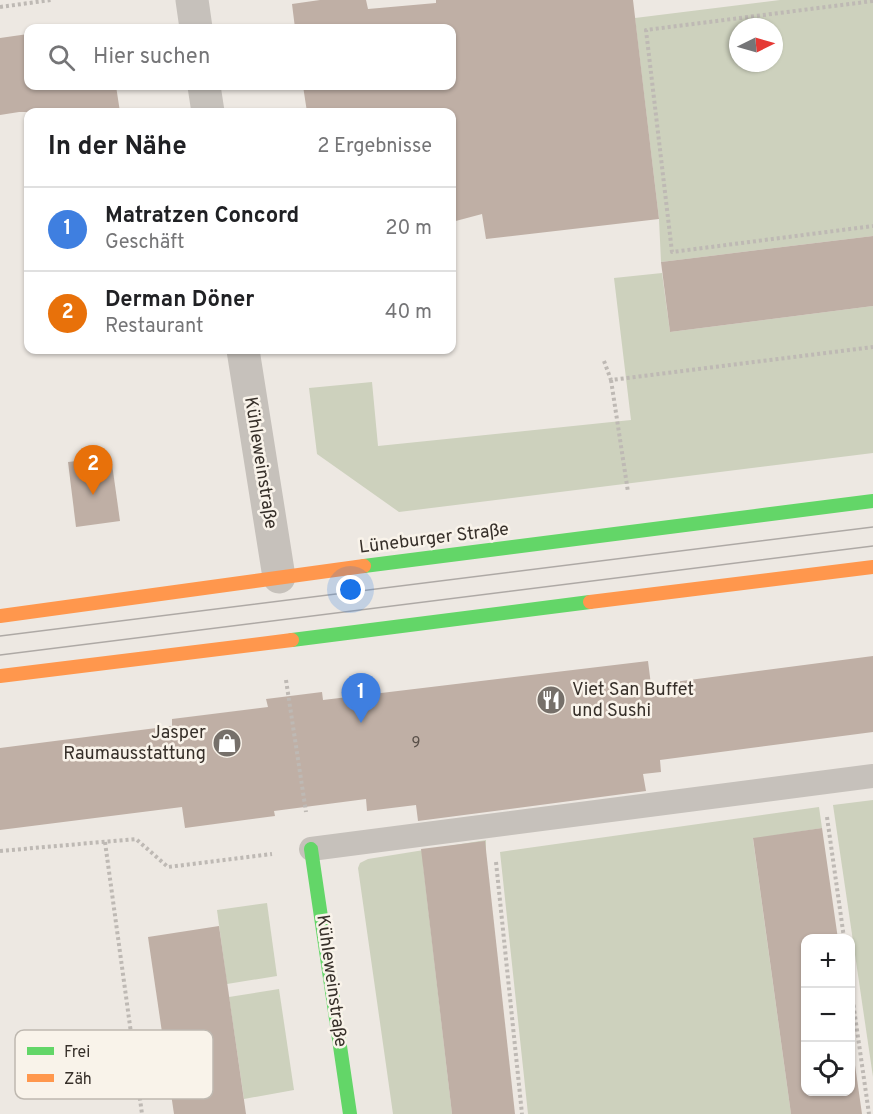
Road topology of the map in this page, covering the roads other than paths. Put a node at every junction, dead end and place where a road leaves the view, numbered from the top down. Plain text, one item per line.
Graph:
1 (192, 0) edge
2 (195, 24) edge
3 (205, 90) edge
4 (207, 108) edge
5 (244, 354) edge
6 (873, 501) edge
7 (873, 567) edge
8 (279, 577) junction
9 (0, 616) edge
10 (0, 676) edge
11 (873, 776) edge
12 (311, 849) joint
13 (350, 1114) edge

1 - 2 street
3 - 4 street
5 - 8 street, Kühleweinstraße
6 - 8 main road, Lüneburger Straße
7 - 10 main road
8 - 9 main road, Lüneburger Straße
11 - 12 lane
12 - 13 main road, Kühleweinstraße

